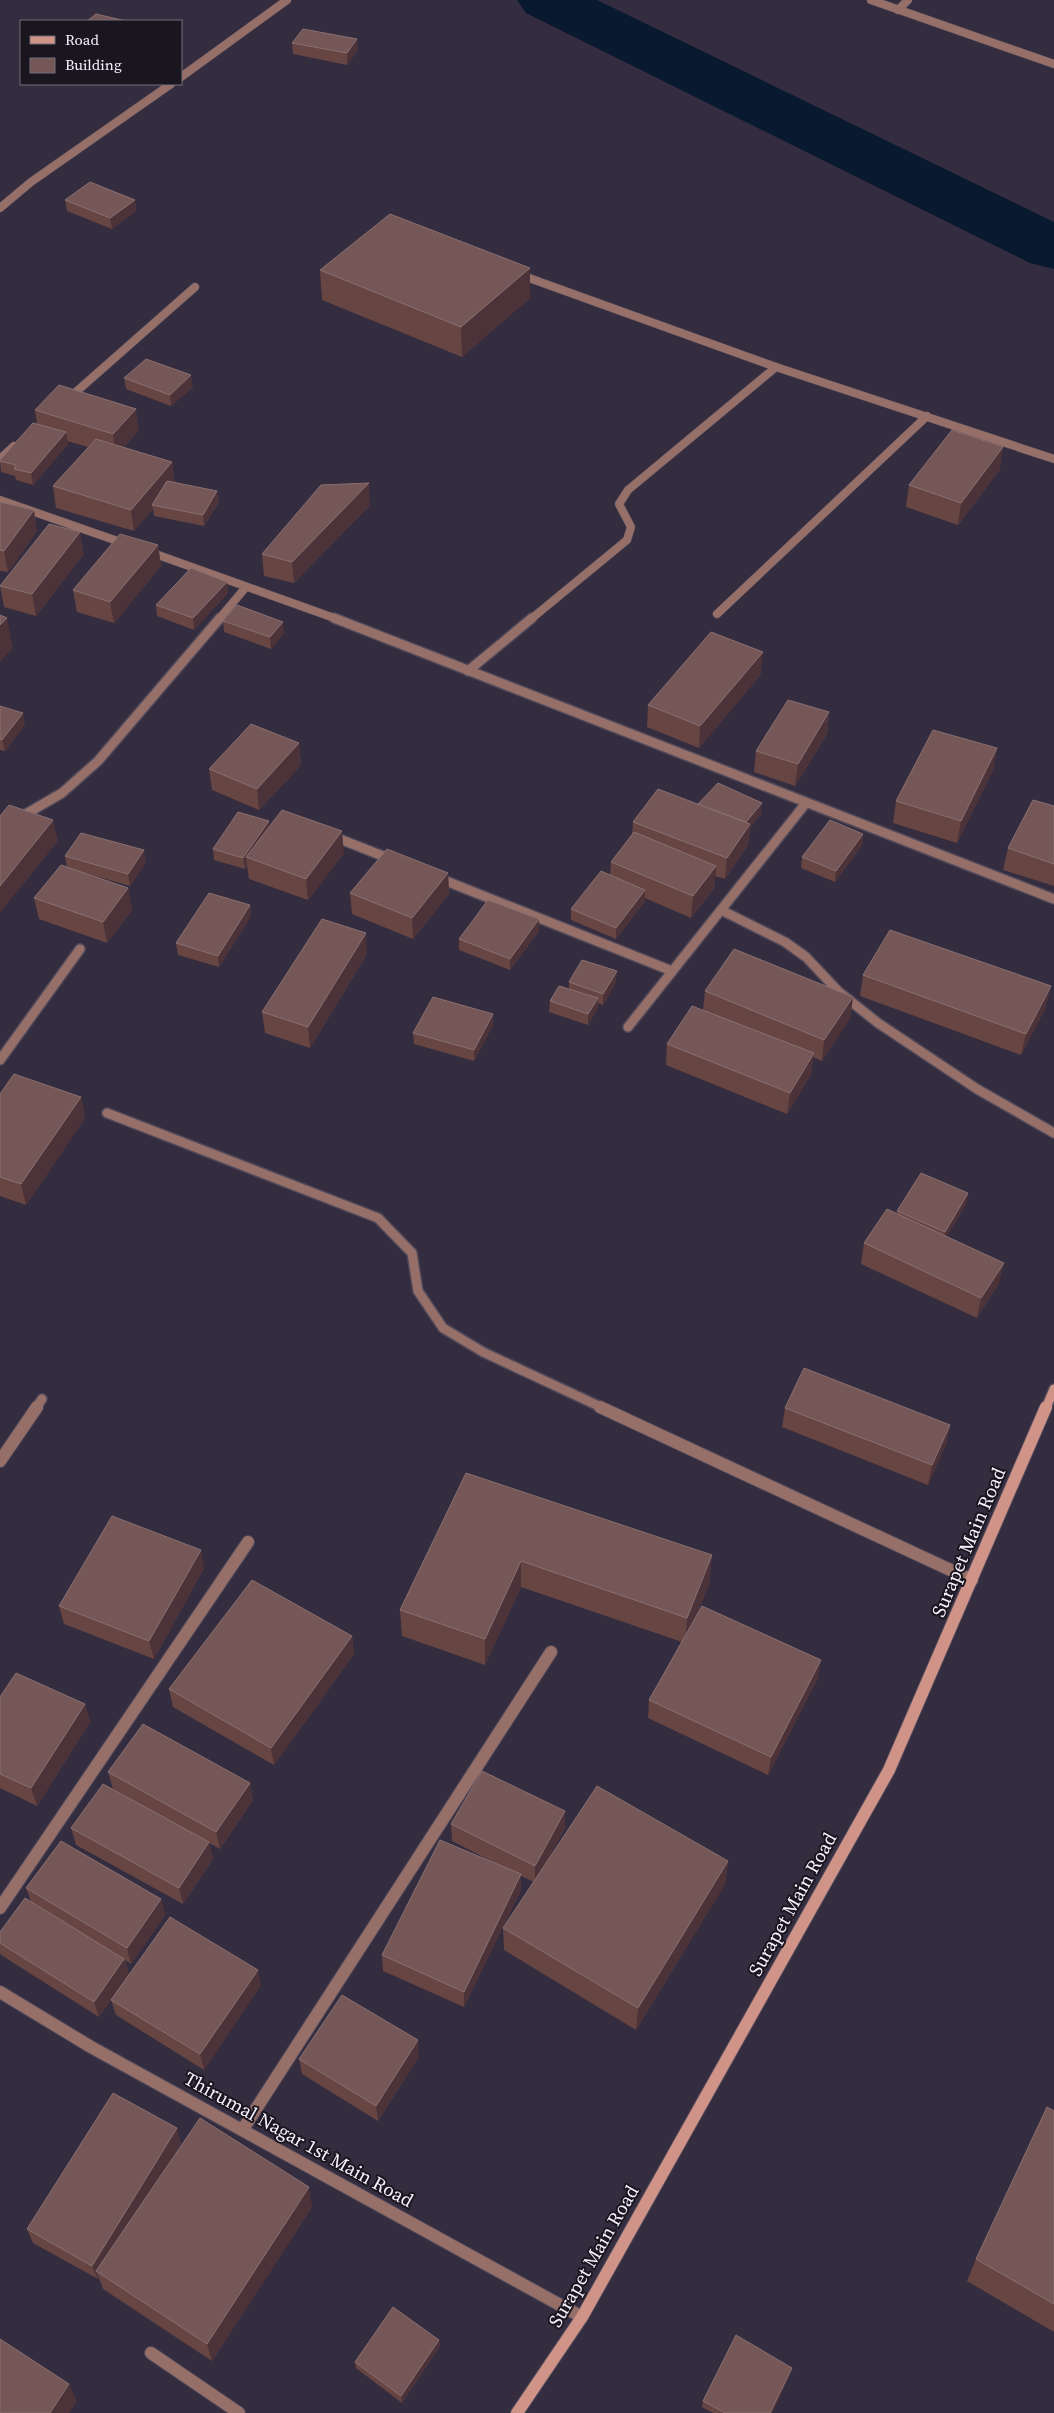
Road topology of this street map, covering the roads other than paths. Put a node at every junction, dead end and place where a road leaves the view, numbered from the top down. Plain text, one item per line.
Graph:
1 (287, 0) edge
2 (871, 0) edge
3 (908, 0) edge
4 (898, 10) junction
5 (1054, 64) edge
6 (182, 75) edge
7 (170, 85) edge
8 (0, 208) edge
9 (513, 273) edge
10 (196, 287) dead end
11 (776, 367) junction
12 (58, 408) edge
13 (927, 416) junction
14 (22, 440) edge
15 (0, 459) edge
16 (1054, 459) edge
17 (0, 500) edge
18 (246, 587) junction
19 (717, 614) dead end
20 (468, 671) junction
21 (806, 804) junction
22 (0, 829) edge
23 (327, 834) edge
24 (400, 863) edge
25 (427, 874) edge
26 (1054, 899) edge
27 (721, 910) junction
28 (80, 949) dead end
29 (672, 971) junction
30 (628, 1027) dead end
31 (0, 1060) edge
32 (107, 1113) dead end
33 (1054, 1134) edge
34 (1054, 1392) edge
35 (42, 1399) dead end
36 (0, 1461) edge
37 (248, 1542) dead end
38 (972, 1580) junction
39 (552, 1652) dead end
40 (0, 1908) edge
41 (0, 1992) edge
42 (243, 2129) junction
43 (582, 2317) junction
44 (151, 2353) dead end
45 (239, 2413) edge
46 (517, 2413) edge

1 - 6 street
2 - 4 street
3 - 4 street
4 - 5 street
7 - 8 street
9 - 11 street
10 - 12 street
11 - 13 street
11 - 20 street
13 - 16 street
13 - 19 street
14 - 15 street
17 - 18 street
18 - 20 street
18 - 22 street
20 - 21 street
21 - 26 street
21 - 27 street
23 - 24 street
25 - 29 street
27 - 29 street
27 - 33 street
28 - 31 street
29 - 30 street
32 - 38 street
34 - 38 main road, Surapet Main Road
35 - 36 street
37 - 40 street
38 - 43 main road, Surapet Main Road
39 - 42 street
41 - 42 street, Thirumal Nagar 1st Main Road
42 - 43 street, Thirumal Nagar 1st Main Road
43 - 46 main road, Surapet Main Road
44 - 45 street

